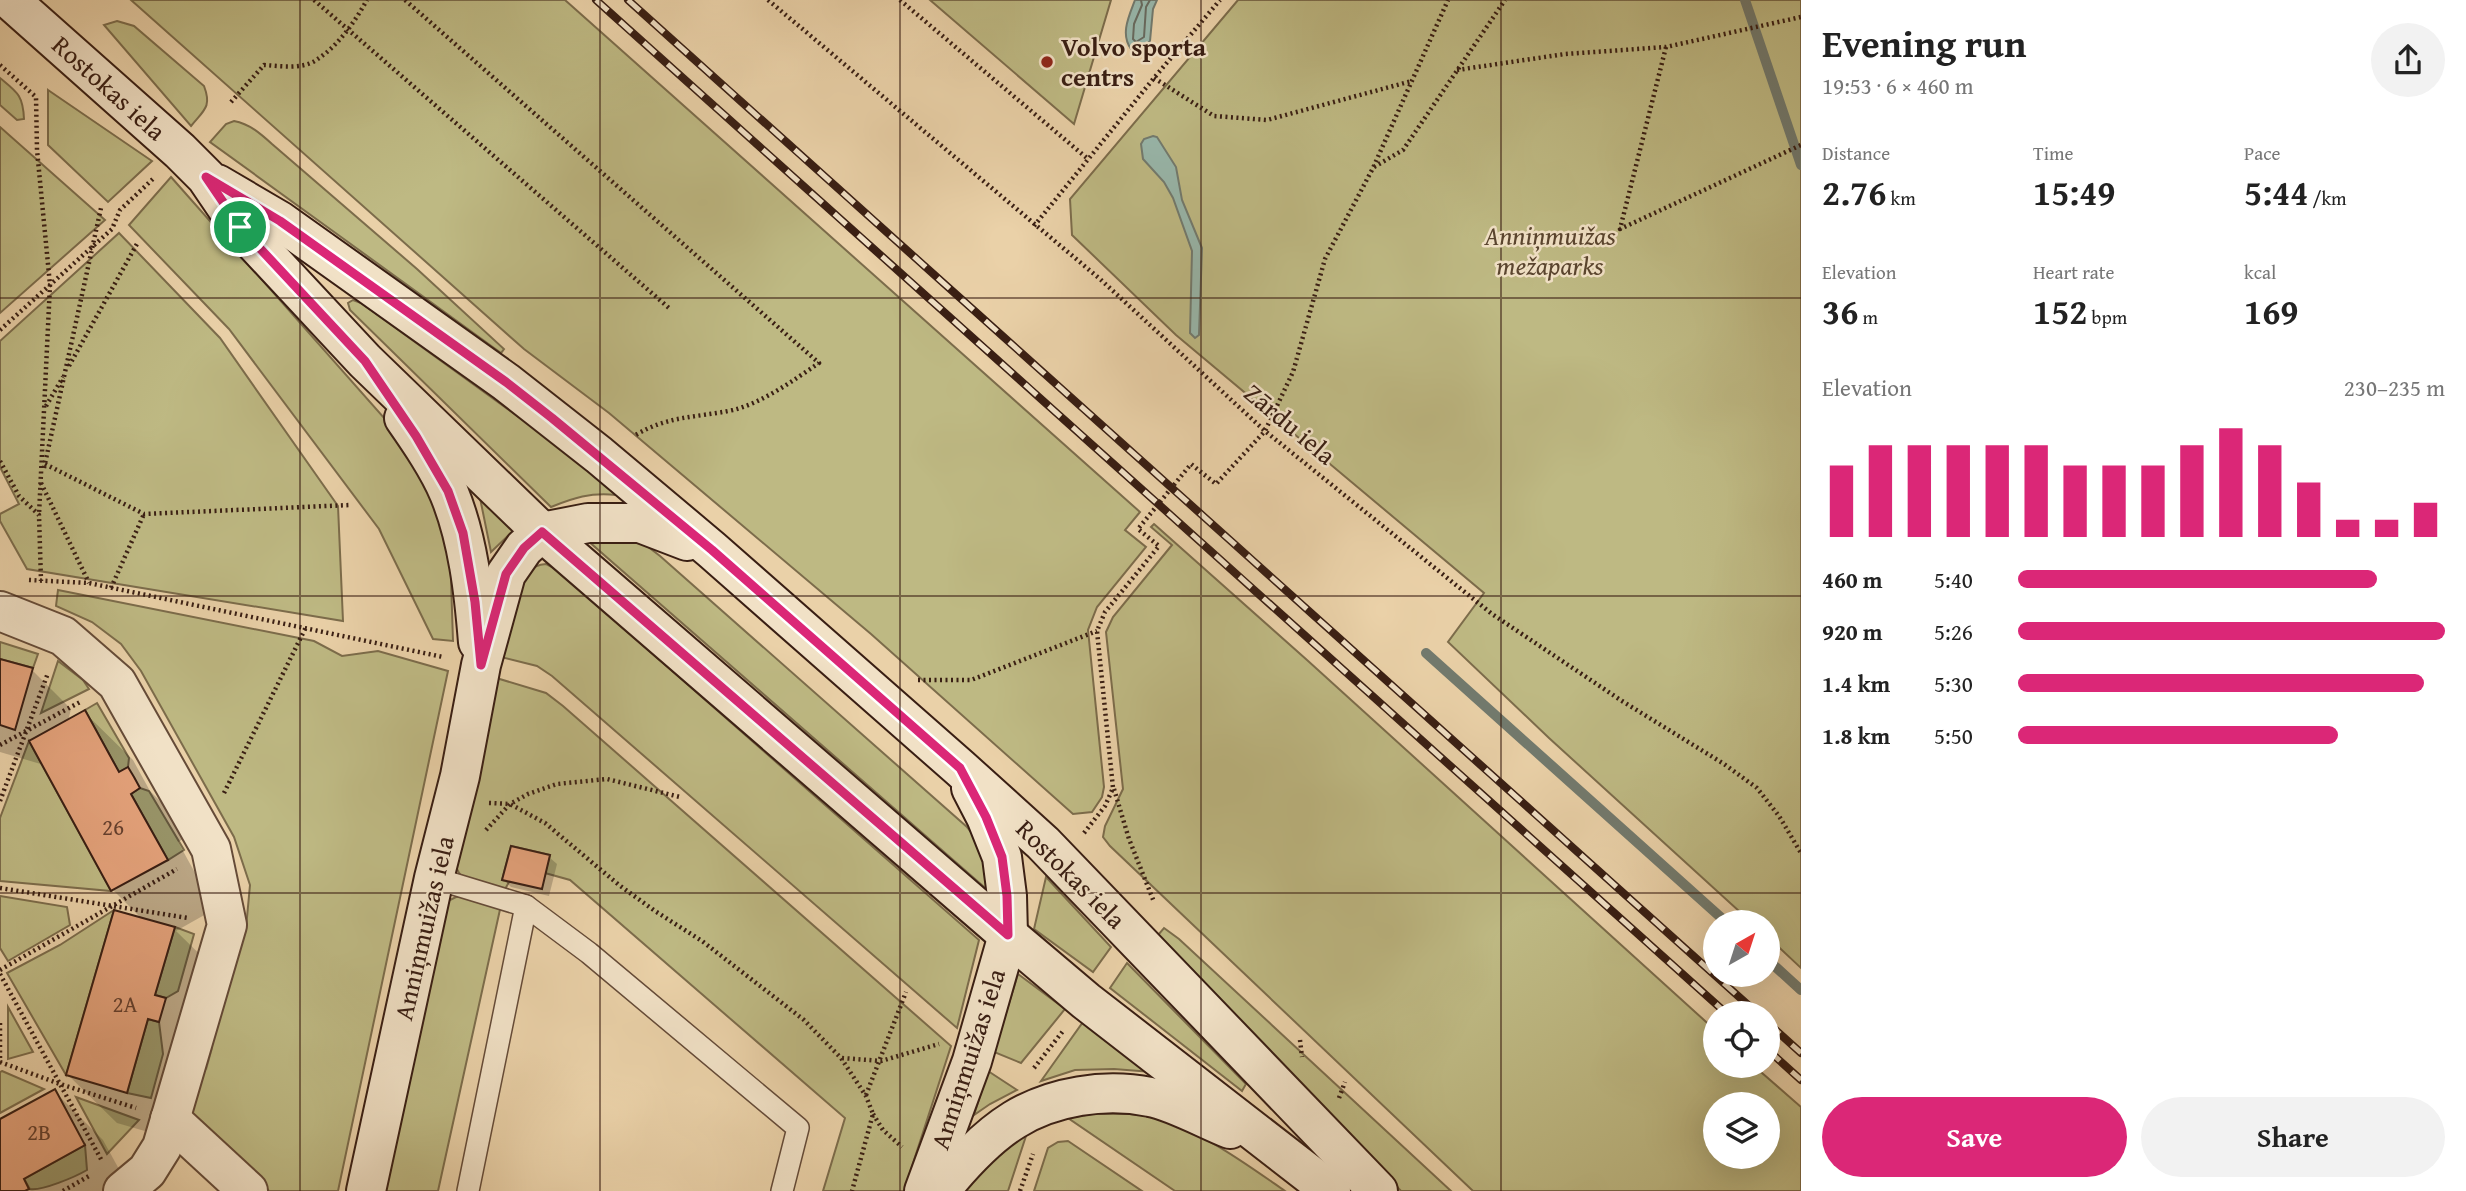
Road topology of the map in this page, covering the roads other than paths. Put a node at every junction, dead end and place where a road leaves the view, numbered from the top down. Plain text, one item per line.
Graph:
1 (10, 0) edge
2 (206, 177) junction
3 (365, 361) junction
4 (542, 532) junction
5 (712, 550) junction
6 (0, 611) edge
7 (467, 662) junction
8 (960, 768) junction
9 (434, 878) junction
10 (526, 906) junction
11 (1008, 935) junction
12 (170, 1119) junction
13 (1277, 1149) junction
14 (133, 1180) edge
15 (248, 1191) edge
16 (366, 1191) edge
17 (468, 1191) edge
18 (782, 1191) edge
19 (924, 1191) edge
20 (940, 1191) edge
21 (1331, 1191) edge
22 (1378, 1191) edge

1 - 2 street, Rostokas iela
2 - 3 street, Rostokas iela
2 - 5 street, Rostokas iela
3 - 4 street, Rostokas iela
3 - 7 street, Anniņmuižas iela
4 - 5 street
4 - 7 street, Anniņmuižas iela
4 - 11 street, Rostokas iela
5 - 8 street, Rostokas iela
6 - 12 street
7 - 9 street, Anniņmuižas iela
8 - 11 street, Anniņmuižas iela
8 - 22 street, Rostokas iela
9 - 10 lane
9 - 16 street, Anniņmuižas iela
10 - 17 lane
10 - 18 lane
11 - 13 street, Rostokas iela
11 - 19 street, Anniņmuižas iela
12 - 14 street
12 - 15 street
13 - 20 street, Anniņmuižas iela
13 - 21 street, Rostokas iela

